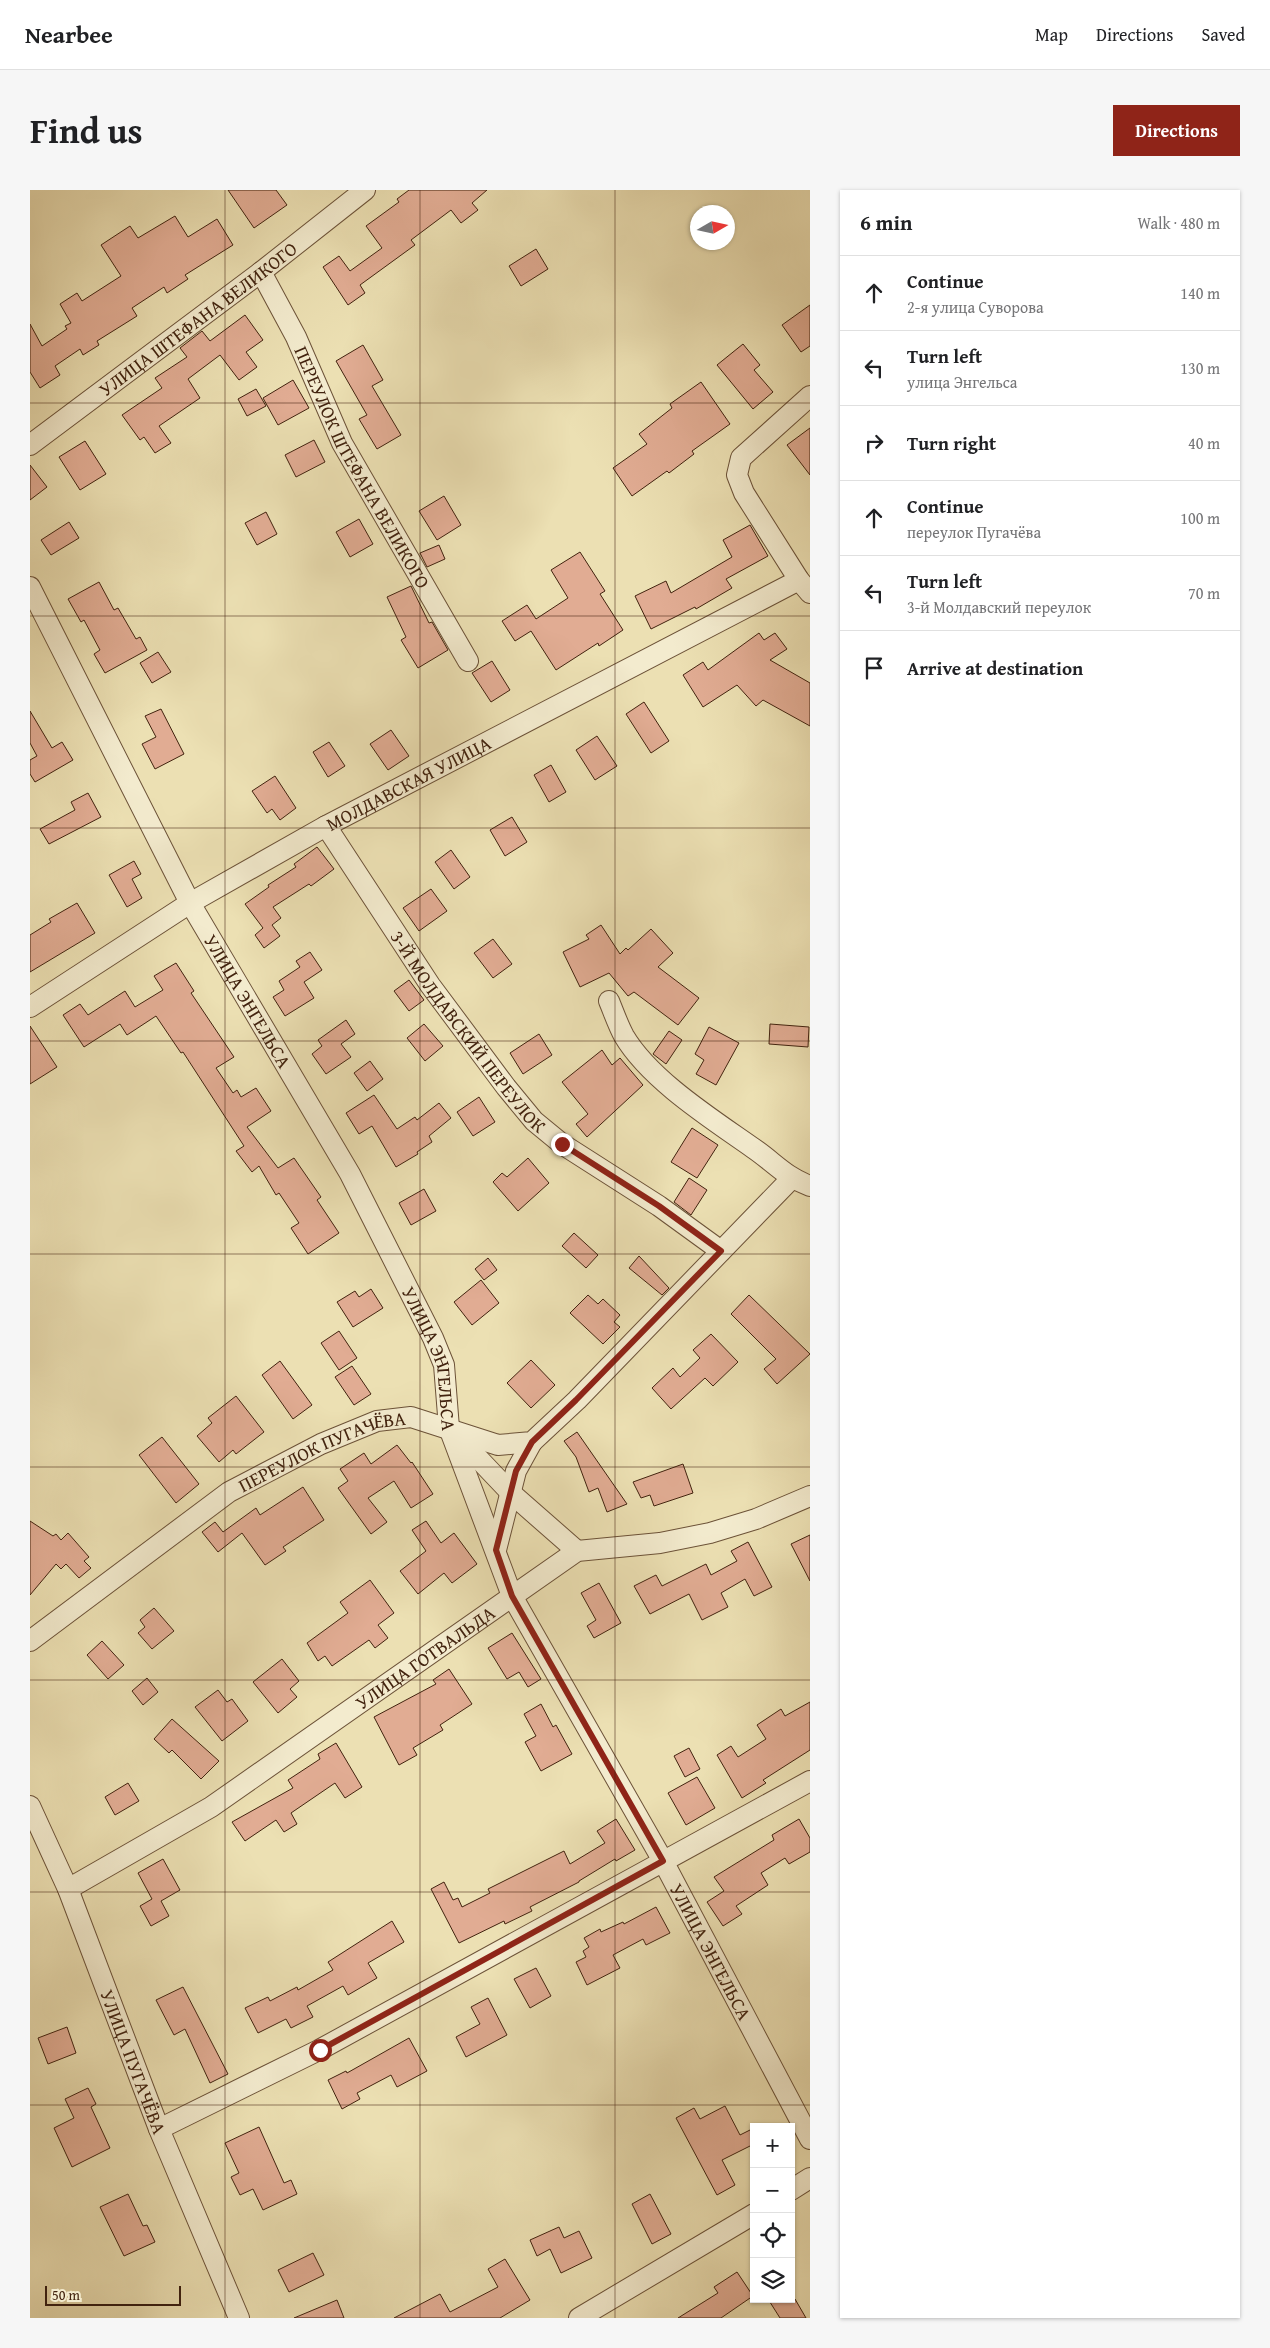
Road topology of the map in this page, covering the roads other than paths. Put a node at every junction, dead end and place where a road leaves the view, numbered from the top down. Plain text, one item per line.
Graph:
1 (365, 190) edge
2 (261, 272) junction
3 (810, 396) edge
4 (30, 445) edge
5 (804, 586) edge
6 (30, 587) edge
7 (468, 661) dead end
8 (326, 826) junction
9 (190, 904) junction
10 (609, 1001) dead end
11 (30, 1007) edge
12 (791, 1179) junction
13 (810, 1186) edge
14 (721, 1251) junction
15 (449, 1428) junction
16 (532, 1442) junction
17 (512, 1494) junction
18 (810, 1496) edge
19 (496, 1550) junction
20 (577, 1551) junction
21 (512, 1596) junction
22 (30, 1641) edge
23 (810, 1781) edge
24 (30, 1806) edge
25 (663, 1861) junction
26 (68, 1889) junction
27 (159, 2129) junction
28 (810, 2139) edge
29 (810, 2178) edge
30 (795, 2187) edge
31 (750, 2216) edge
32 (239, 2318) edge
33 (579, 2318) edge

1 - 2 street, УЛИЦА ШТЕФАНА ВЕЛИКОГО
2 - 4 street, УЛИЦА ШТЕФАНА ВЕЛИКОГО
2 - 7 street, ПЕРЕУЛОК ШТЕФАНА ВЕЛИКОГО
3 - 5 street
5 - 8 street, МОЛДАВСКАЯ УЛИЦА
6 - 9 street, УЛИЦА ЭНГЕЛЬСА
8 - 9 street, МОЛДАВСКАЯ УЛИЦА
8 - 14 street, 3-Й МОЛДАВСКИЙ ПЕРЕУЛОК
9 - 11 street, МОЛДАВСКАЯ УЛИЦА
9 - 15 street, УЛИЦА ЭНГЕЛЬСА
10 - 12 street
12 - 13 street
12 - 14 street
14 - 16 street
15 - 16 street, ПЕРЕУЛОК ПУГАЧЁВА
15 - 17 street
15 - 19 street, УЛИЦА ЭНГЕЛЬСА
15 - 22 street, ПЕРЕУЛОК ПУГАЧЁВА
16 - 17 street
17 - 19 street
17 - 20 street
18 - 20 street, УЛИЦА ГОТВАЛЬДА
19 - 21 street, УЛИЦА ЭНГЕЛЬСА
20 - 21 street, УЛИЦА ГОТВАЛЬДА
21 - 25 street, УЛИЦА ЭНГЕЛЬСА
21 - 26 street, УЛИЦА ГОТВАЛЬДА
23 - 25 street
24 - 26 street, УЛИЦА ПУГАЧЁВА
25 - 27 street
25 - 28 street, УЛИЦА ЭНГЕЛЬСА
26 - 27 street, УЛИЦА ПУГАЧЁВА
27 - 32 street, УЛИЦА ПУГАЧЁВА
29 - 30 street
31 - 33 street

